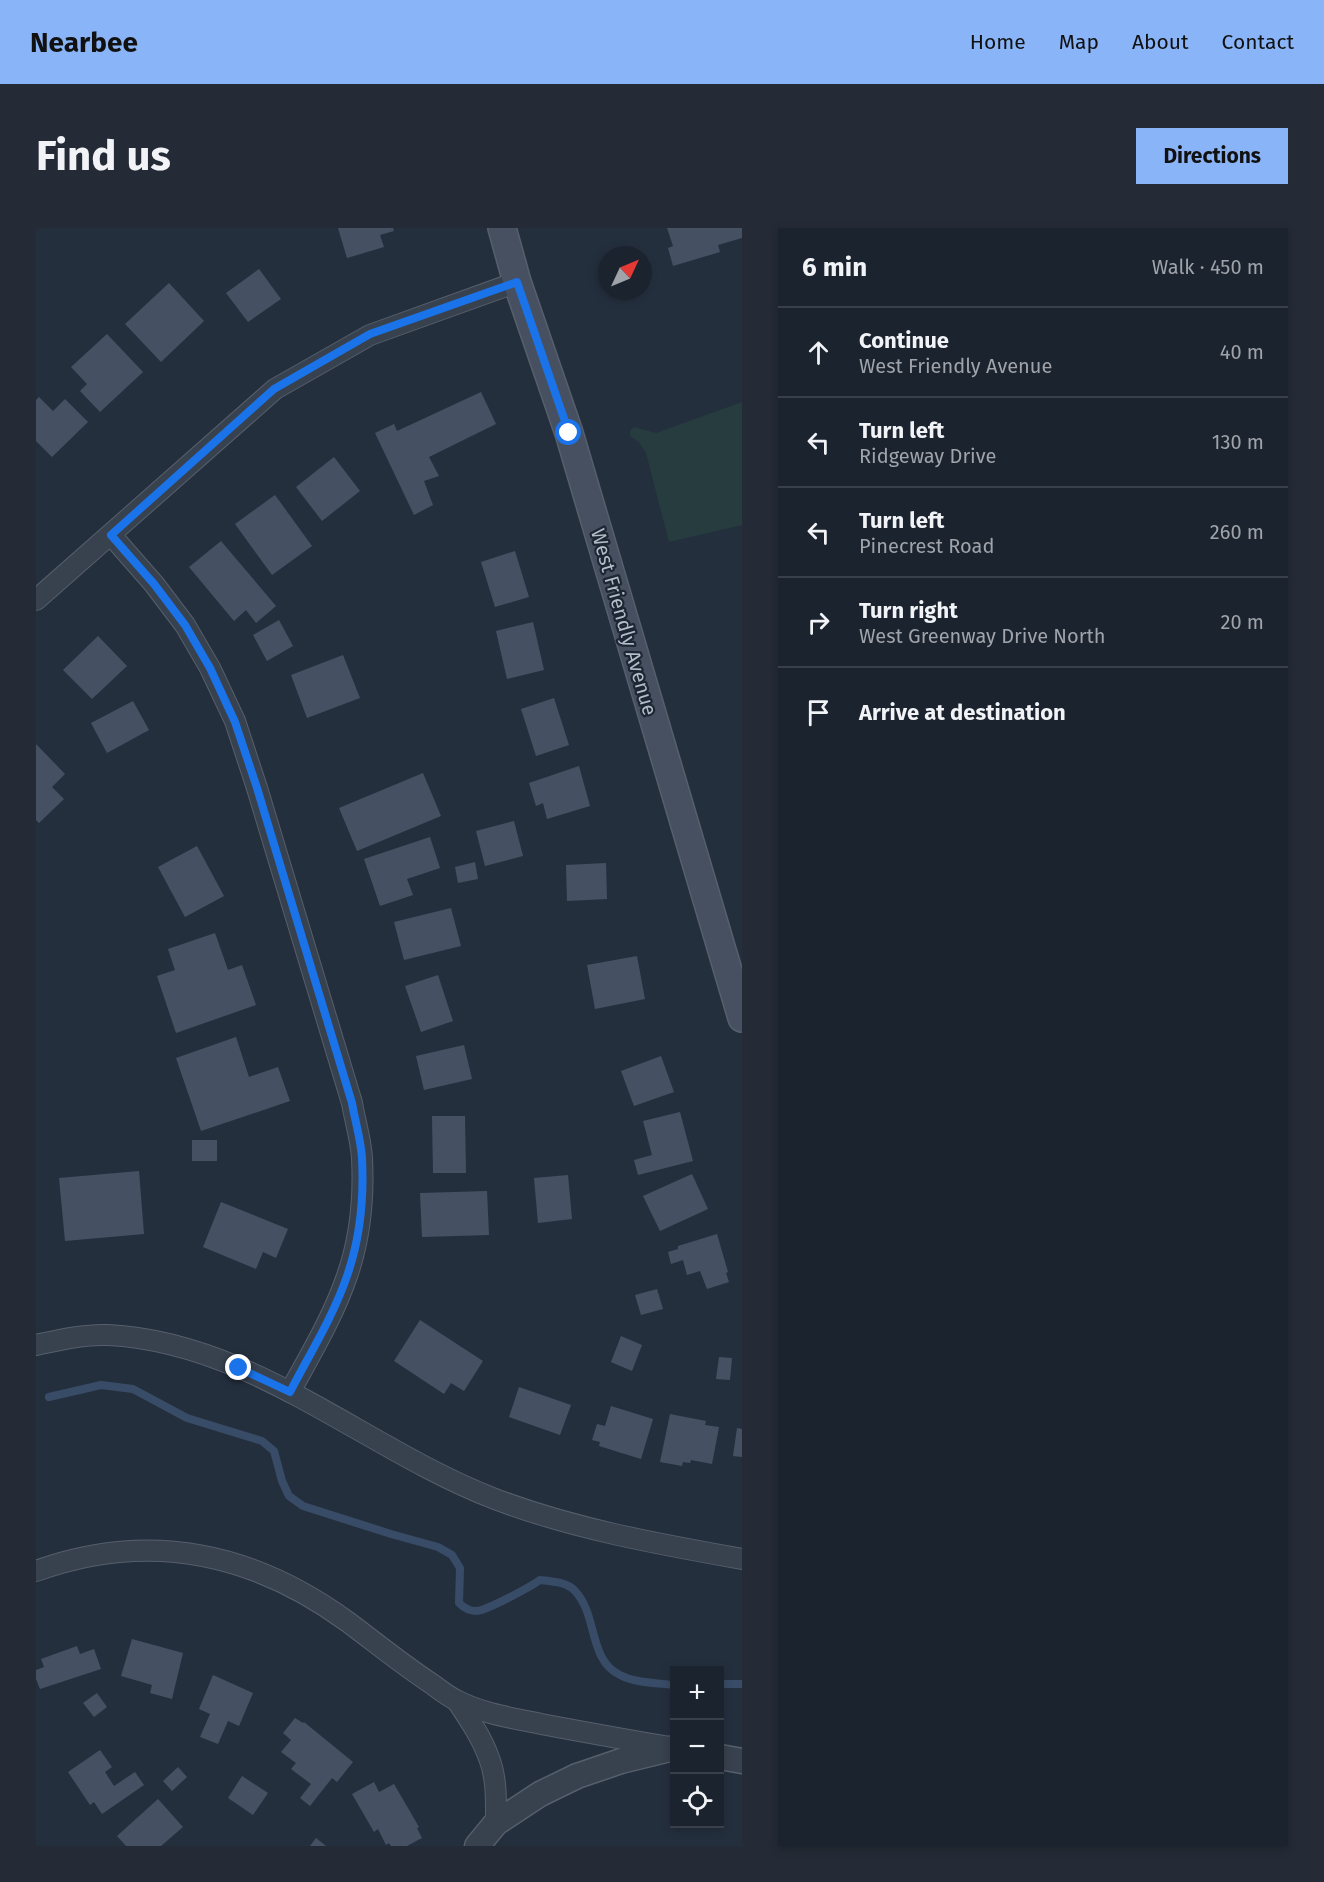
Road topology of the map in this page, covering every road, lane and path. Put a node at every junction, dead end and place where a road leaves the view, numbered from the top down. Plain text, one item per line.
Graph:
1 (502, 228) edge
2 (517, 282) junction
3 (111, 535) junction
4 (36, 600) edge
5 (742, 1018) edge
6 (36, 1345) edge
7 (290, 1392) junction
8 (742, 1559) edge
9 (36, 1571) edge
10 (457, 1701) junction
11 (670, 1747) edge
12 (670, 1749) edge
13 (724, 1758) edge
14 (742, 1761) edge
15 (496, 1823) junction
16 (477, 1846) edge

1 - 2 main road, West Friendly Avenue
2 - 3 street
2 - 5 main road, West Friendly Avenue
3 - 4 street
3 - 7 street
6 - 7 street
7 - 8 street
9 - 10 street
10 - 11 street
10 - 15 street
12 - 15 street
13 - 14 street
15 - 16 street

